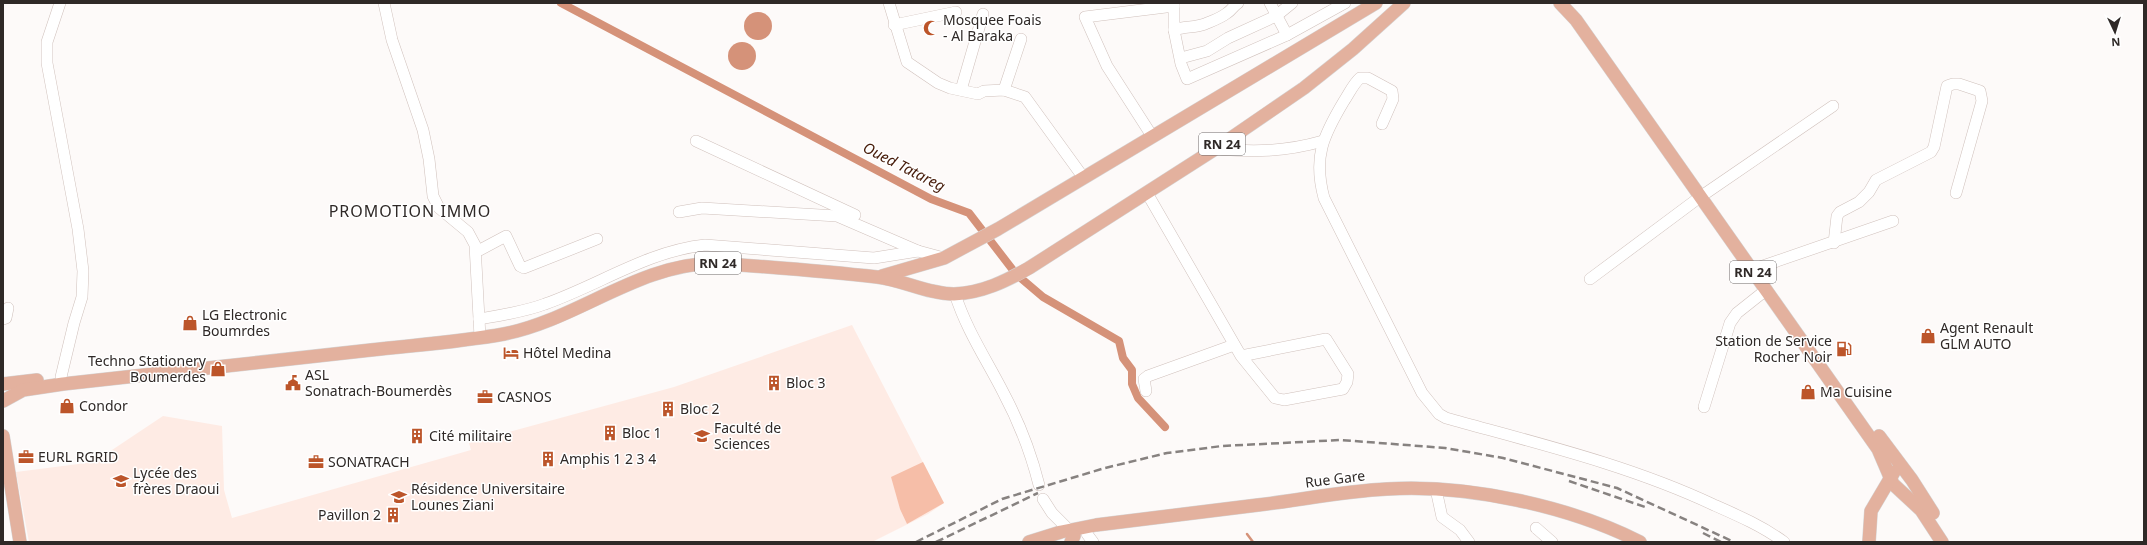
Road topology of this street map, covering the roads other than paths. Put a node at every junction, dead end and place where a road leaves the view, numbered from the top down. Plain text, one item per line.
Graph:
1 (60, 3) edge
2 (384, 3) edge
3 (889, 3) edge
4 (1238, 3) edge
5 (1270, 3) edge
6 (1292, 3) edge
7 (1345, 3) edge
8 (1376, 3) edge
9 (1404, 3) edge
10 (1560, 3) edge
11 (1574, 3) edge
12 (1174, 4) edge
13 (956, 12) dead end
14 (983, 14) dead end
15 (1276, 16) junction
16 (894, 25) junction
17 (1174, 30) junction
18 (1287, 35) junction
19 (1021, 39) dead end
20 (1181, 58) junction
21 (961, 90) junction
22 (1004, 90) junction
23 (1833, 106) dead end
24 (1382, 124) dead end
25 (1152, 136) junction
26 (696, 141) dead end
27 (1322, 141) junction
28 (1215, 149) junction
29 (1083, 177) junction
30 (1147, 193) junction
31 (1956, 193) dead end
32 (1703, 195) junction
33 (679, 212) dead end
34 (1893, 221) dead end
35 (597, 239) dead end
36 (1834, 243) junction
37 (903, 244) junction
38 (918, 251) junction
39 (476, 252) junction
40 (944, 258) junction
41 (1760, 267) junction
42 (878, 277) junction
43 (1590, 279) dead end
44 (1766, 290) junction
45 (955, 294) junction
46 (8, 308) dead end
47 (3, 320) edge
48 (480, 329) junction
49 (1234, 345) junction
50 (1241, 356) junction
51 (61, 377) junction
52 (3, 384) edge
53 (1146, 390) dead end
54 (3, 401) edge
55 (1704, 407) dead end
56 (3, 436) edge
57 (1902, 466) junction
58 (1889, 477) junction
59 (1912, 480) junction
60 (1039, 485) dead end
61 (3, 489) edge
62 (1899, 490) junction
63 (1437, 494) junction
64 (1043, 499) dead end
65 (1870, 520) junction
66 (1536, 528) dead end
67 (1094, 533) edge
68 (1062, 538) edge
69 (12, 542) edge
70 (20, 542) edge
71 (1030, 542) edge
72 (1469, 542) edge
73 (1552, 542) edge
74 (1626, 542) edge
75 (1640, 542) edge
76 (1784, 542) edge
77 (1869, 542) edge
78 (1942, 542) edge
79 (1950, 542) edge

1 - 51 street
2 - 39 street
3 - 16 street
4 - 17 street
5 - 15 street
6 - 15 street
7 - 18 street
8 - 25 main road, RN 24
9 - 28 main road, RN 24
10 - 32 main road, RN 24
11 - 32 main road, RN 24
12 - 17 street
12 - 25 street
13 - 16 street
14 - 21 street
15 - 18 street
15 - 20 street
16 - 21 street
17 - 20 street
18 - 20 street
19 - 22 street
21 - 22 street
22 - 29 street
23 - 32 street
24 - 27 street
25 - 29 main road, RN 24
26 - 37 street
27 - 28 street
27 - 76 street
28 - 30 main road, RN 24
29 - 40 main road, RN 24
30 - 45 main road, RN 24
30 - 49 street
31 - 36 street
32 - 41 main road, RN 24
32 - 43 street
32 - 44 main road, RN 24
33 - 37 street
34 - 36 street
35 - 39 street
36 - 41 street
37 - 38 street
38 - 40 street
38 - 48 street
39 - 48 street
40 - 42 main road, RN 24
41 - 57 main road, RN 24
42 - 45 main road, RN 24
42 - 48 main road, RN 24
44 - 55 street
44 - 58 main road, RN 24
45 - 60 street
46 - 47 street
48 - 51 main road, RN 24
48 - 54 main road, RN 24
49 - 50 street
49 - 53 street
50 - 50 street
51 - 52 main road, RN 24
56 - 70 main road
57 - 58 main road
57 - 59 main road, RN 24
58 - 62 main road, RN 24
58 - 65 main road
59 - 62 main road
59 - 79 main road, RN 24
61 - 69 main road
62 - 65 main road
62 - 78 main road, RN 24
63 - 67 main road, Rue Gare
63 - 72 street
63 - 74 main road, Rue Gare
64 - 68 street
65 - 77 main road
66 - 73 street
67 - 68 main road, Rue Gare
67 - 75 main road, Rue Gare
68 - 71 main road, Rue Gare

